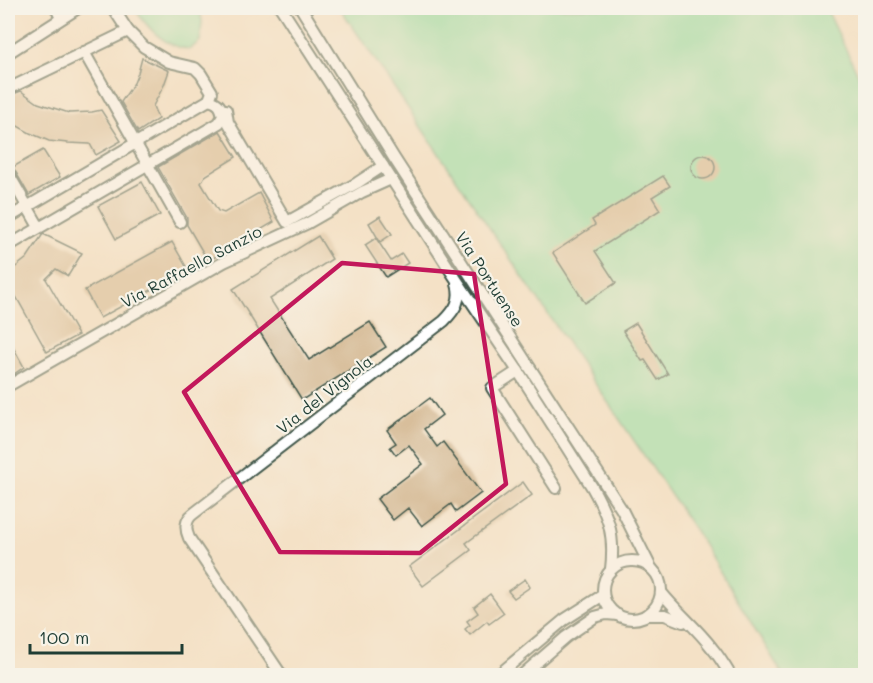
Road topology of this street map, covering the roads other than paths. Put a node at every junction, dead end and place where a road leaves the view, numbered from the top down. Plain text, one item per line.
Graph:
1 (56, 8) edge
2 (78, 8) edge
3 (113, 8) edge
4 (281, 8) edge
5 (301, 8) edge
6 (62, 18) junction
7 (128, 31) junction
8 (84, 52) junction
9 (8, 53) edge
10 (8, 89) edge
11 (209, 100) junction
12 (228, 104) dead end
13 (136, 143) junction
14 (148, 164) junction
15 (383, 166) junction
16 (8, 173) edge
17 (391, 179) junction
18 (26, 207) junction
19 (8, 218) edge
20 (180, 222) dead end
21 (39, 227) junction
22 (8, 246) edge
23 (454, 276) junction
24 (518, 371) junction
25 (8, 386) edge
26 (556, 488) dead end
27 (651, 568) junction
28 (611, 569) junction
29 (661, 592) junction
30 (603, 595) junction
31 (618, 615) junction
32 (646, 615) junction
33 (694, 627) junction
34 (282, 675) edge
35 (497, 675) edge
36 (521, 675) edge
37 (731, 675) edge

1 - 6 street
2 - 6 street
3 - 7 street
4 - 15 street, Via Portuense
5 - 27 street, Via Portuense
6 - 9 street
7 - 8 street
7 - 11 street
8 - 10 street
8 - 13 street
11 - 13 street
11 - 14 street
12 - 15 street
13 - 14 street
13 - 18 street
14 - 20 street
14 - 21 street
15 - 17 street, Via Portuense
16 - 18 street
17 - 23 street, Via Portuense
17 - 25 street, Via Raffaello Sanzio
18 - 19 street
18 - 21 street
21 - 22 street
23 - 24 street, Via Portuense
23 - 34 street, Via del Vignola
24 - 26 street
24 - 28 street, Via Portuense
27 - 28 street
27 - 29 street
28 - 30 street
29 - 32 street
29 - 33 street
30 - 31 street
30 - 35 street
31 - 32 street
31 - 36 street
32 - 33 street
33 - 37 street

